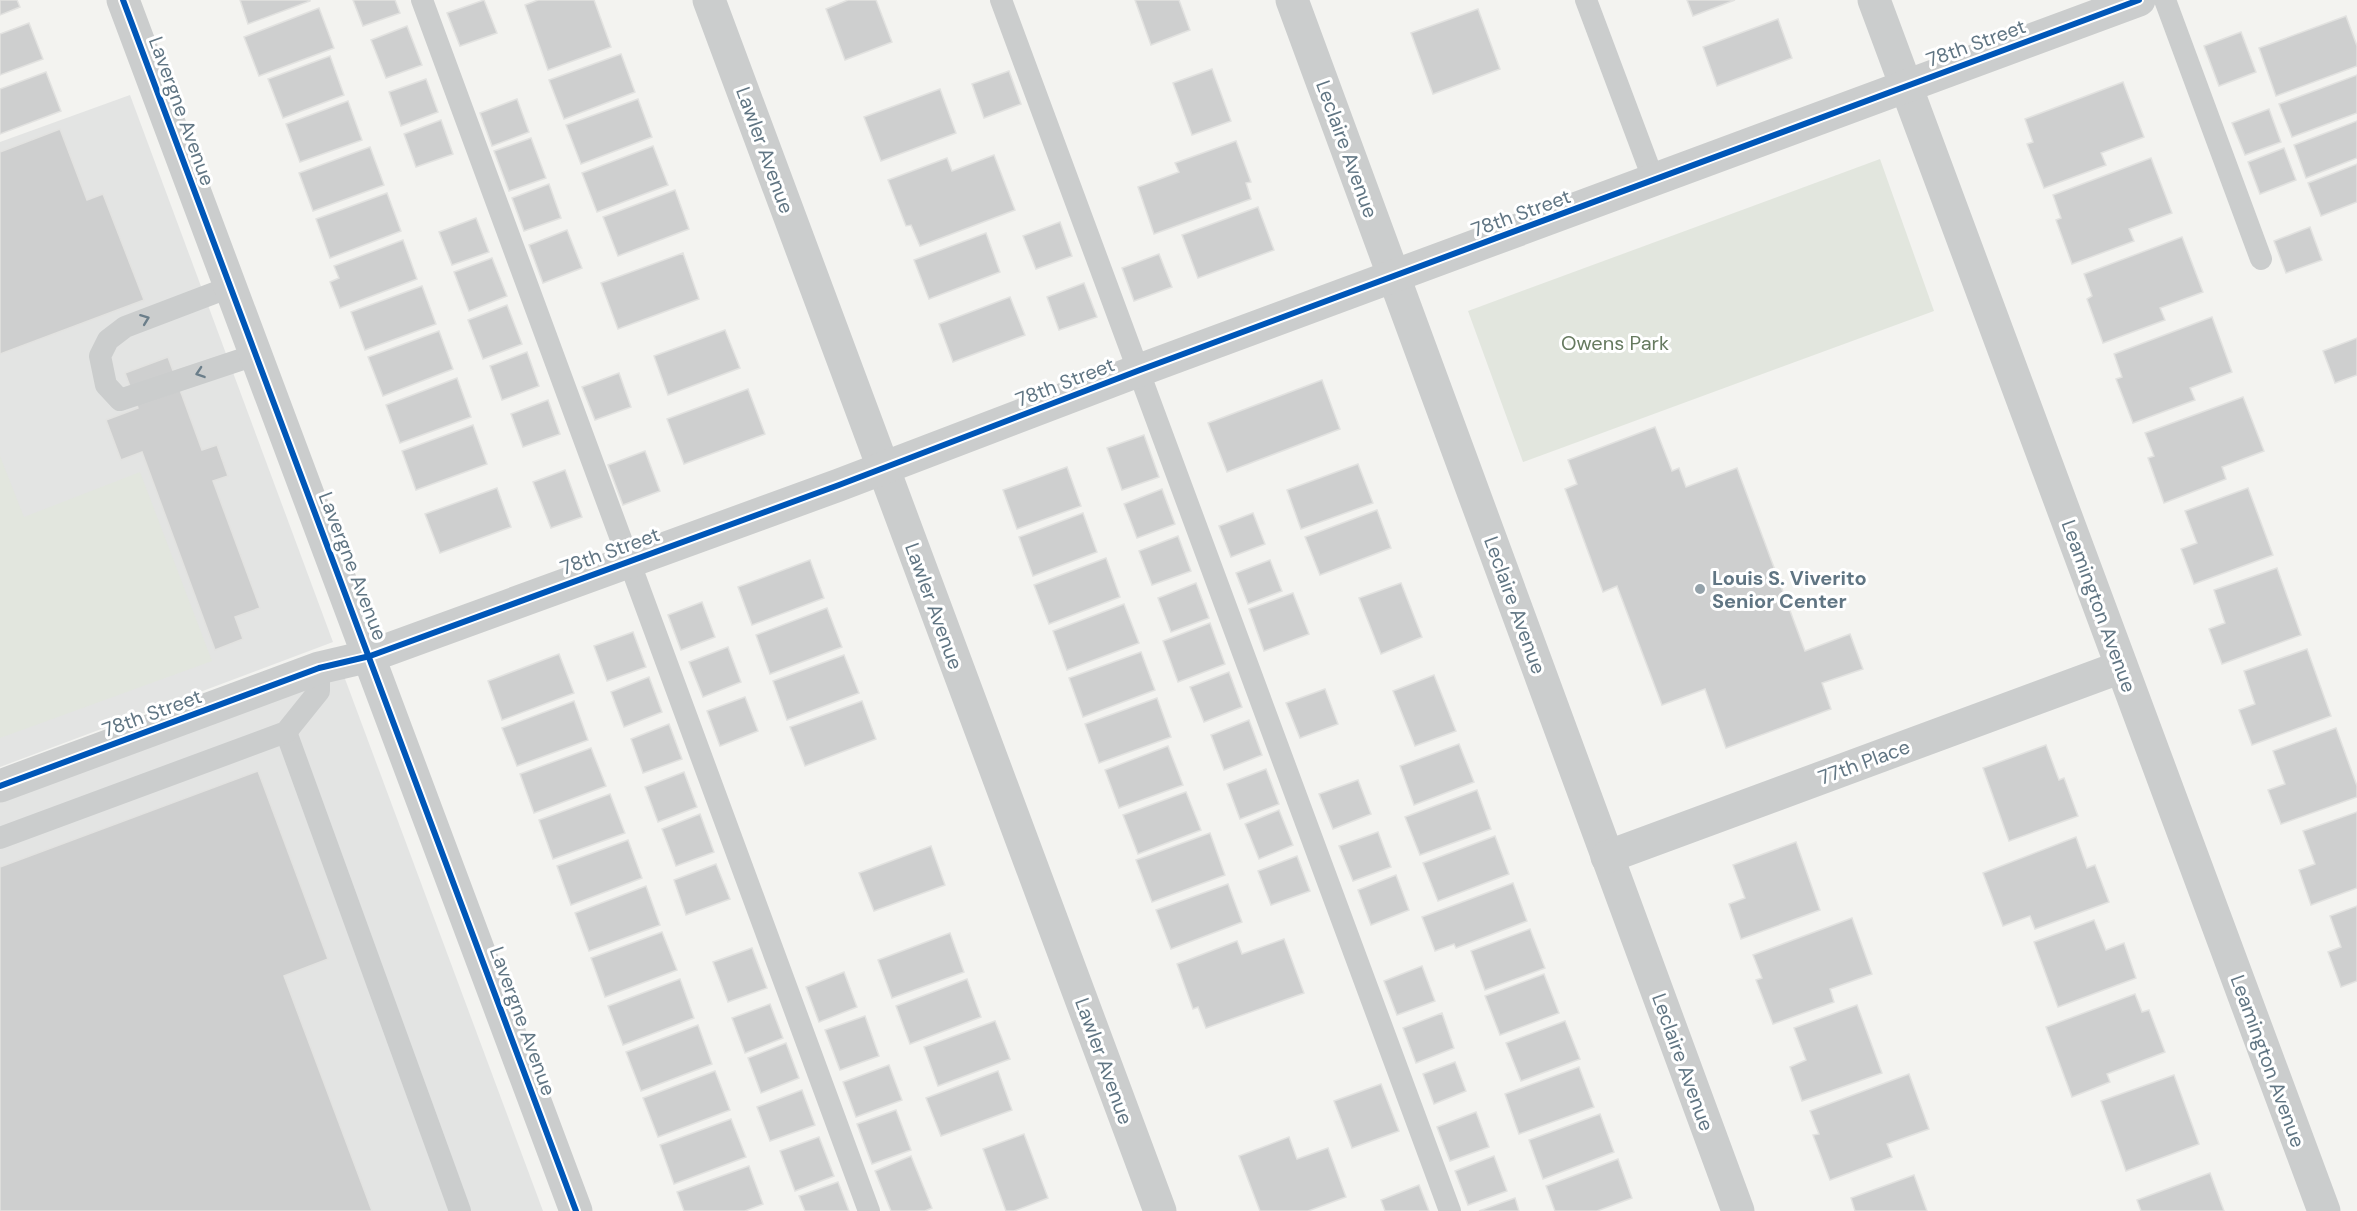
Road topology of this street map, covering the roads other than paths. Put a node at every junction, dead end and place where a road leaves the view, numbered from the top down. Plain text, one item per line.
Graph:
1 (123, 0) edge
2 (422, 0) edge
3 (709, 0) edge
4 (1001, 0) edge
5 (1292, 0) edge
6 (1586, 0) edge
7 (1874, 0) edge
8 (2139, 0) edge
9 (2165, 0) edge
10 (1906, 87) junction
11 (1654, 181) junction
12 (2261, 259) dead end
13 (1395, 277) junction
14 (230, 287) junction
15 (255, 355) junction
16 (1140, 370) junction
17 (883, 468) junction
18 (628, 562) junction
19 (370, 656) junction
20 (2121, 667) junction
21 (320, 668) junction
22 (286, 732) junction
23 (0, 786) edge
24 (0, 838) edge
25 (1607, 856) junction
26 (460, 1211) edge
27 (576, 1211) edge
28 (868, 1211) edge
29 (1160, 1211) edge
30 (1450, 1211) edge
31 (1738, 1211) edge
32 (2324, 1211) edge

1 - 14 street, Lavergne Avenue
2 - 18 lane
3 - 17 street, Lawler Avenue
4 - 16 lane
5 - 13 street, Leclaire Avenue
6 - 11 lane
7 - 10 street, Leamington Avenue
8 - 10 street, 78th Street
9 - 12 lane
10 - 11 street, 78th Street
10 - 20 street, Leamington Avenue
11 - 13 street, 78th Street
13 - 16 street, 78th Street
13 - 25 street, Leclaire Avenue
14 - 15 street, Lavergne Avenue
15 -> 14 lane
15 - 19 street, Lavergne Avenue
16 - 17 street, 78th Street
16 - 30 lane
17 - 18 street, 78th Street
17 - 29 street, Lawler Avenue
18 - 19 street, 78th Street
18 - 28 lane
19 - 21 street, 78th Street
19 - 27 street, Lavergne Avenue
20 - 25 street, 77th Place
20 - 32 street, Leamington Avenue
21 - 22 lane
21 - 23 street, 78th Street
22 - 24 lane
22 - 26 lane
25 - 31 street, Leclaire Avenue

